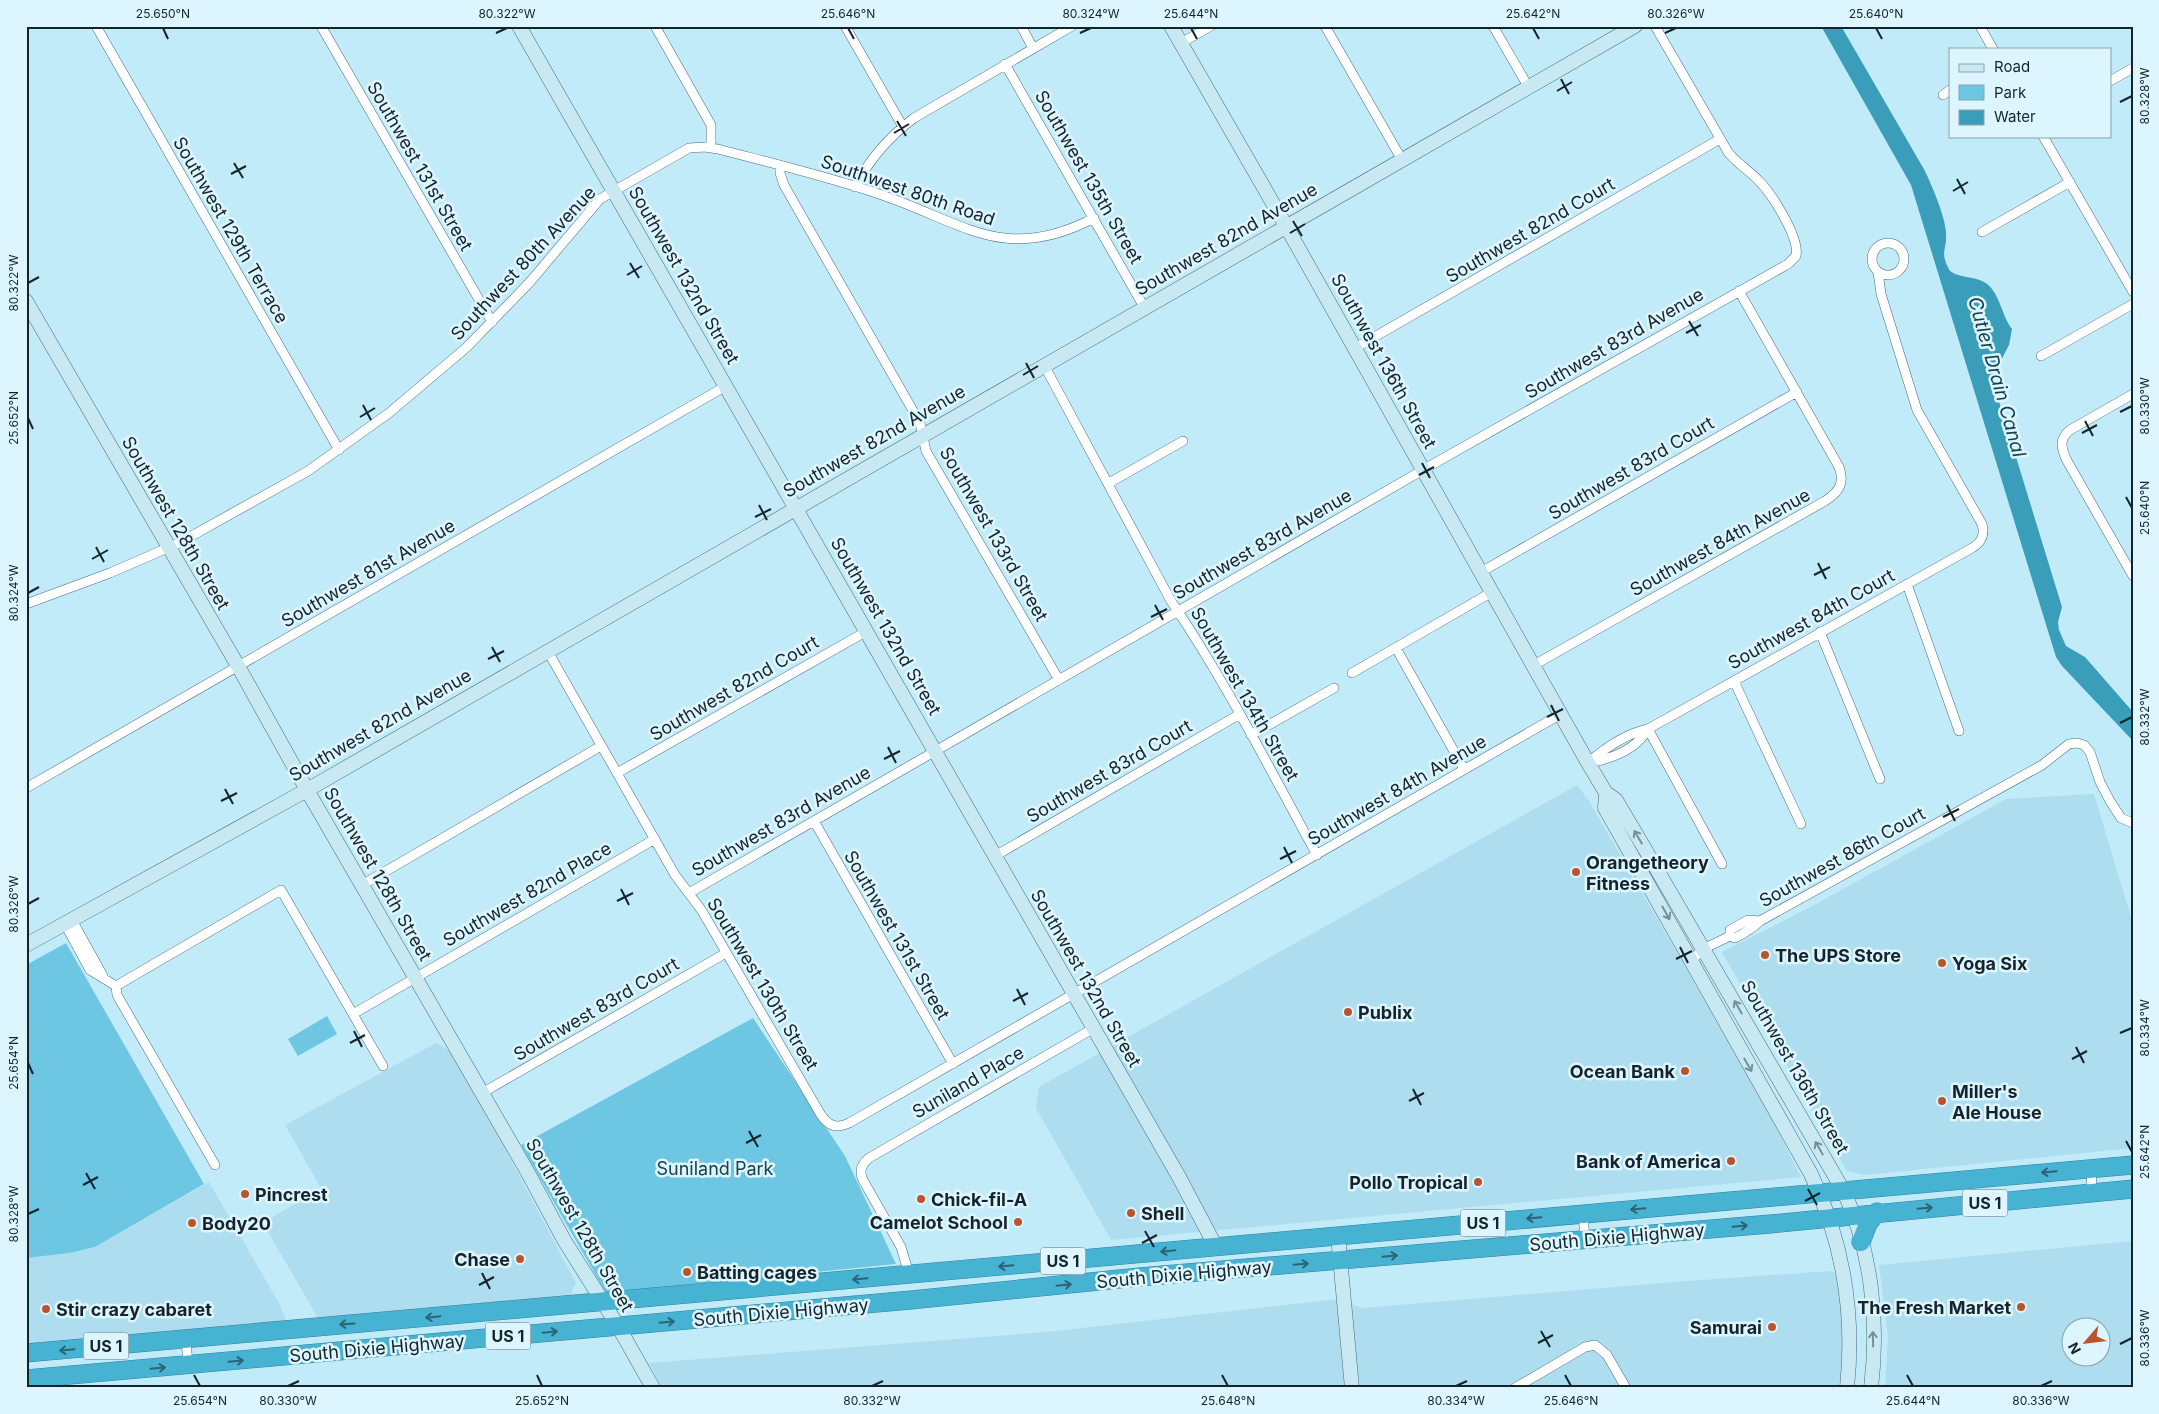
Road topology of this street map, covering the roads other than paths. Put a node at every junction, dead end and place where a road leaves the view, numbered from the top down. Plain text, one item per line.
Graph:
1 (96, 26) edge
2 (321, 26) edge
3 (519, 26) edge
4 (655, 26) edge
5 (845, 26) edge
6 (1021, 26) edge
7 (1072, 26) edge
8 (1171, 26) edge
9 (1211, 26) edge
10 (1325, 26) edge
11 (1493, 26) edge
12 (1635, 26) edge
13 (1656, 26) edge
14 (1980, 26) edge
15 (1181, 43) junction
16 (1033, 48) junction
17 (1992, 48) edge
18 (1005, 64) junction
19 (2133, 68) edge
20 (2112, 80) edge
21 (1529, 88) junction
22 (903, 126) junction
23 (2044, 138) edge
24 (1720, 139) junction
25 (711, 148) junction
26 (1402, 160) junction
27 (780, 165) junction
28 (2070, 182) junction
29 (854, 186) junction
30 (613, 191) junction
31 (1094, 218) junction
32 (1286, 226) junction
33 (1982, 232) dead end
34 (1878, 272) dead end
35 (1739, 291) junction
36 (2133, 292) edge
37 (26, 301) edge
38 (2133, 304) edge
39 (1144, 307) junction
40 (492, 322) junction
41 (1355, 348) junction
42 (2042, 356) dead end
43 (1044, 366) junction
44 (726, 386) junction
45 (1797, 392) junction
46 (2133, 394) edge
47 (923, 435) junction
48 (1183, 440) dead end
49 (339, 450) junction
50 (1424, 470) junction
51 (1109, 484) junction
52 (796, 508) junction
53 (168, 548) junction
54 (1481, 572) junction
55 (2133, 576) edge
56 (1907, 584) junction
57 (1492, 592) junction
58 (26, 604) edge
59 (1178, 611) junction
60 (867, 631) junction
61 (1820, 632) junction
62 (1396, 648) junction
63 (547, 650) junction
64 (1534, 665) junction
65 (238, 666) junction
66 (1352, 672) dead end
67 (1058, 680) junction
68 (1734, 681) junction
69 (1334, 688) dead end
70 (1240, 714) junction
71 (1561, 714) junction
72 (1648, 729) junction
73 (1959, 731) dead end
74 (1251, 735) junction
75 (601, 746) junction
76 (936, 751) junction
77 (1588, 763) junction
78 (1464, 769) junction
79 (617, 773) junction
80 (1880, 779) dead end
81 (26, 788) edge
82 (307, 790) junction
83 (1606, 793) junction
84 (814, 821) junction
85 (2133, 823) edge
86 (1801, 824) dead end
87 (655, 839) junction
88 (1317, 855) junction
89 (995, 856) junction
90 (1722, 864) dead end
91 (362, 885) junction
92 (689, 893) junction
93 (69, 922) junction
94 (26, 945) edge
95 (1703, 949) junction
96 (726, 953) junction
97 (1692, 960) junction
98 (416, 977) junction
99 (116, 986) junction
100 (1074, 994) junction
101 (353, 1014) junction
102 (1094, 1028) junction
103 (953, 1064) junction
104 (383, 1066) dead end
105 (482, 1093) junction
106 (832, 1126) joint
107 (215, 1165) dead end
108 (2133, 1165) edge
109 (2091, 1168) junction
110 (2133, 1189) edge
111 (1843, 1190) junction
112 (1819, 1192) junction
113 (2092, 1193) junction
114 (1877, 1212) junction
115 (1583, 1214) junction
116 (1854, 1214) junction
117 (1829, 1217) junction
118 (1338, 1236) junction
119 (1585, 1239) junction
120 (1861, 1242) junction
121 (1216, 1247) junction
122 (1341, 1260) junction
123 (1218, 1271) junction
124 (909, 1274) junction
125 (911, 1300) junction
126 (602, 1302) junction
127 (396, 1320) junction
128 (618, 1326) junction
129 (186, 1339) junction
130 (397, 1346) junction
131 (26, 1354) edge
132 (188, 1365) junction
133 (26, 1379) edge
134 (653, 1388) edge
135 (1352, 1388) edge
136 (1515, 1388) edge
137 (1626, 1388) edge
138 (1847, 1388) edge
139 (1871, 1388) edge

1 - 49 street, Southwest 129th Terrace
2 - 40 street, Southwest 131st Street
3 - 30 street, Southwest 132nd Street
4 - 25 street
5 - 22 street
6 - 16 street
7 - 16 street
8 - 15 street, Southwest 136th Street
9 - 15 street
10 - 26 street
11 - 21 street
12 - 21 street, Southwest 82nd Avenue
13 - 24 street
14 - 17 street
15 - 32 street, Southwest 136th Street
16 - 18 street
18 - 22 street
18 - 31 street, Southwest 135th Street
19 - 20 street
21 - 26 street, Southwest 82nd Avenue
22 - 29 street
23 - 28 street
24 - 35 street, Southwest 83rd Avenue
24 - 41 street, Southwest 82nd Court
25 - 27 street, Southwest 80th Road
25 - 30 street, Southwest 80th Avenue
26 - 32 street, Southwest 82nd Avenue
27 - 29 street, Southwest 80th Road
27 - 47 street, Southwest 133rd Street
28 - 33 street
28 - 36 street
29 - 31 street, Southwest 80th Road
30 - 40 street, Southwest 80th Avenue
30 - 44 street, Southwest 132nd Street
31 - 39 street, Southwest 135th Street
32 - 39 street, Southwest 82nd Avenue
32 - 41 street, Southwest 136th Street
34 - 56 street, Southwest 84th Court
35 - 45 street
35 - 50 street, Southwest 83rd Avenue
37 - 53 street, Southwest 128th Street
38 - 42 street
39 - 43 street, Southwest 82nd Avenue
40 - 49 street, Southwest 80th Avenue
41 - 50 street, Southwest 136th Street
43 - 47 street, Southwest 82nd Avenue
43 - 51 street, Southwest 134th Street
44 - 52 street, Southwest 132nd Street
44 - 65 street, Southwest 81st Avenue
45 - 54 street, Southwest 83rd Court
45 - 64 street, Southwest 84th Avenue
46 - 55 street
47 - 52 street, Southwest 82nd Avenue
47 - 67 street, Southwest 133rd Street
48 - 51 street
49 - 53 street, Southwest 80th Avenue
50 - 54 street, Southwest 136th Street
50 - 59 street, Southwest 83rd Avenue
51 - 59 street, Southwest 134th Street
52 - 60 street, Southwest 132nd Street
52 - 63 street, Southwest 82nd Avenue
53 - 58 street, Southwest 80th Avenue
53 - 65 street, Southwest 128th Street
54 - 57 street, Southwest 136th Street
56 - 61 street, Southwest 84th Court
56 - 73 street
57 - 62 street
57 - 64 street, Southwest 136th Street
59 - 67 street, Southwest 83rd Avenue
59 - 70 street, Southwest 134th Street
60 - 76 street, Southwest 132nd Street
60 - 79 street, Southwest 82nd Court
61 - 68 street, Southwest 84th Court
61 - 80 street
62 - 66 street
62 - 78 street
63 - 75 street, Southwest 130th Street
63 - 82 street, Southwest 82nd Avenue
64 - 71 street, Southwest 136th Street
65 - 81 street, Southwest 81st Avenue
65 - 82 street, Southwest 128th Street
67 - 76 street, Southwest 83rd Avenue
68 - 72 street, Southwest 84th Court
68 - 86 street
69 - 74 street
70 - 74 street, Southwest 134th Street
70 - 89 street, Southwest 83rd Court
71 - 77 street, Southwest 136th Street
71 - 78 street, Southwest 84th Avenue
72 - 77 street, Southwest 84th Court
72 - 90 street
74 - 88 street, Southwest 134th Street
75 - 79 street, Southwest 130th Street
75 - 91 street
76 - 84 street, Southwest 83rd Avenue
76 - 89 street, Southwest 132nd Street
77 - 83 street, Southwest 136th Street
78 - 88 street, Southwest 84th Avenue
79 - 87 street, Southwest 130th Street
82 - 91 street, Southwest 128th Street
82 - 93 street, Southwest 82nd Avenue
95 -> 83 street, Southwest 136th Street
83 -> 97 street, Southwest 136th Street
84 - 92 street, Southwest 83rd Avenue
84 - 103 street, Southwest 131st Street
85 - 95 street, Southwest 86th Court
87 - 92 street, Southwest 130th Street
87 - 98 street, Southwest 82nd Place
88 - 100 street, Southwest 84th Avenue
89 - 100 street, Southwest 132nd Street
91 - 98 street, Southwest 128th Street
92 - 96 street, Southwest 130th Street
93 - 94 street, Southwest 82nd Avenue
93 - 99 street
95 - 97 street
111 -> 95 street, Southwest 136th Street
96 - 105 street, Southwest 83rd Court
96 - 106 street, Southwest 130th Street
97 -> 112 street, Southwest 136th Street
98 - 101 street, Southwest 82nd Place
98 - 105 street, Southwest 128th Street
99 - 101 street
99 - 107 street
100 - 102 street, Southwest 132nd Street
100 - 103 street, Southwest 84th Avenue
101 - 104 street
102 - 121 street, Southwest 132nd Street
102 - 124 street, Suniland Place
103 - 106 street, Southwest 84th Avenue
105 - 126 street, Southwest 128th Street
108 - 109 highway, South Dixie Highway / US 1
109 -> 111 highway, South Dixie Highway / US 1
109 - 113 street
110 - 113 highway, South Dixie Highway / US 1
111 - 112 highway, South Dixie Highway / US 1
111 - 116 street, Southwest 136th Street
112 -> 115 highway, South Dixie Highway / US 1
112 - 117 street, Southwest 136th Street
114 -> 113 highway, South Dixie Highway / US 1
114 - 116 highway, South Dixie Highway / US 1
114 - 120 highway
115 -> 118 highway, South Dixie Highway / US 1
115 - 119 street
116 - 117 highway, South Dixie Highway / US 1
116 - 120 street, Southwest 136th Street
119 -> 117 highway, South Dixie Highway / US 1
117 - 138 street, Southwest 136th Street
118 - 121 highway, South Dixie Highway / US 1
118 - 122 street
122 -> 119 highway, South Dixie Highway / US 1
139 -> 120 street, Southwest 136th Street
121 - 123 highway
121 -> 124 highway, South Dixie Highway / US 1
123 -> 122 highway, South Dixie Highway / US 1
122 - 135 street
125 -> 123 highway, South Dixie Highway / US 1
124 - 125 highway
124 -> 126 highway, South Dixie Highway / US 1
128 -> 125 highway, South Dixie Highway / US 1
126 -> 127 highway, South Dixie Highway / US 1
126 - 128 street, Southwest 128th Street
127 -> 129 highway, South Dixie Highway / US 1
127 - 130 highway
130 -> 128 highway, South Dixie Highway / US 1
128 - 134 street, Southwest 128th Street
129 -> 131 highway, South Dixie Highway / US 1
129 - 132 street
132 -> 130 highway, South Dixie Highway / US 1
133 -> 132 highway, South Dixie Highway / US 1
136 - 137 street

